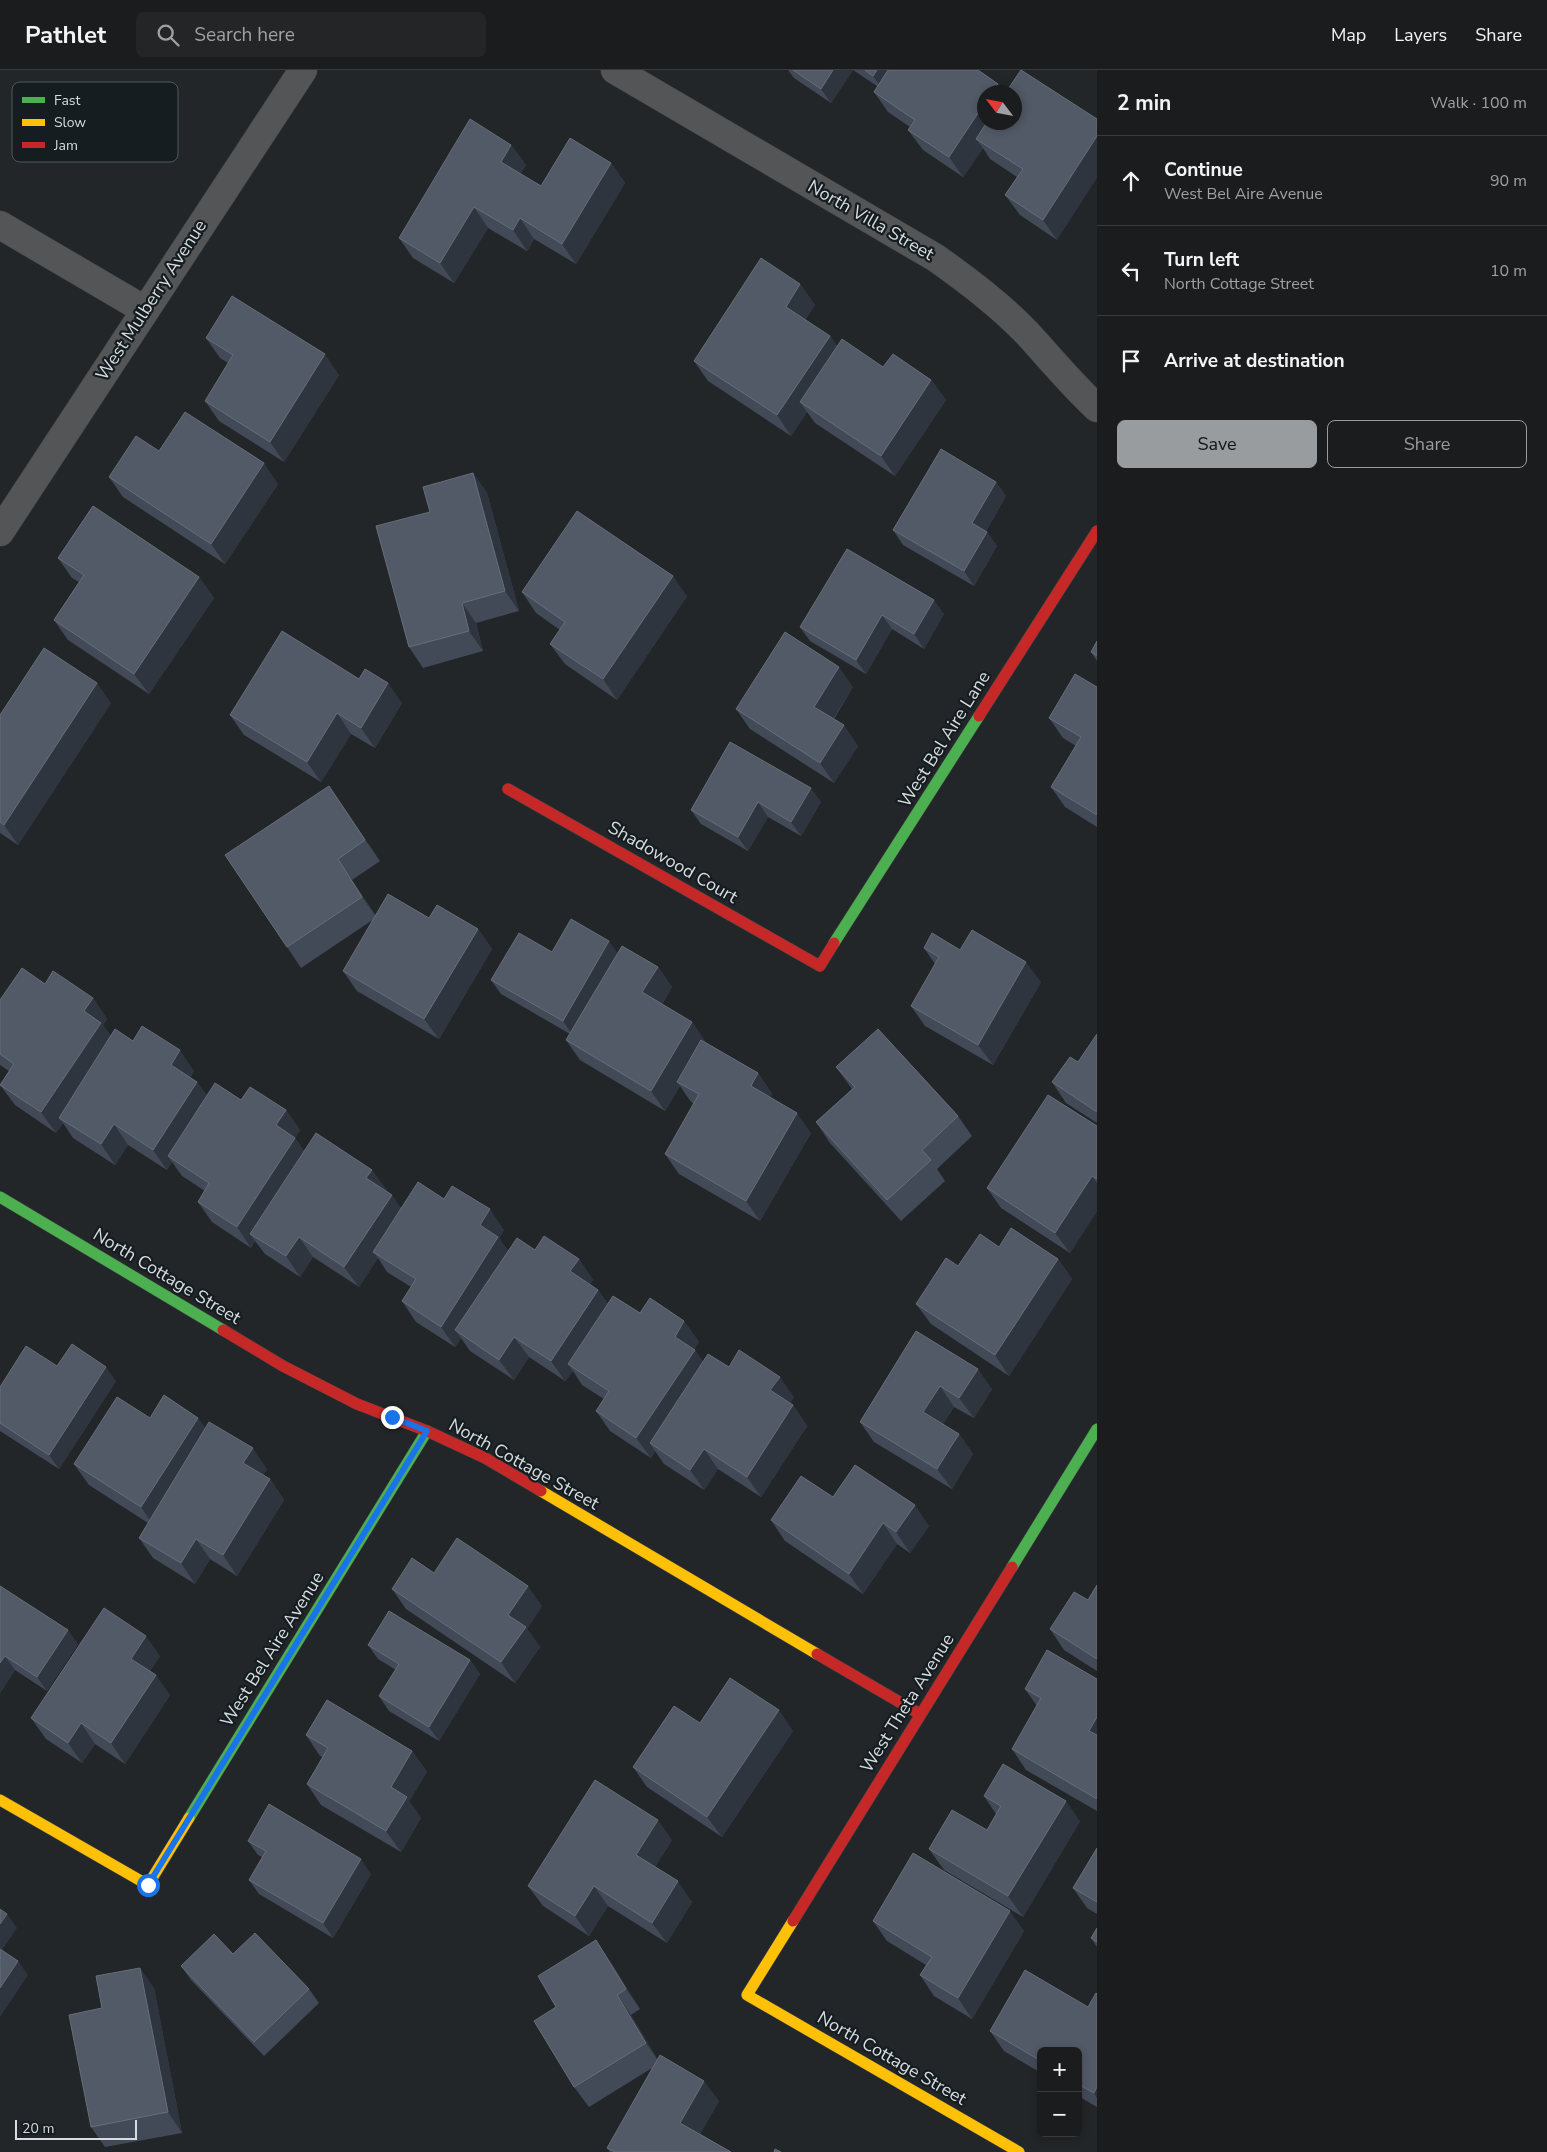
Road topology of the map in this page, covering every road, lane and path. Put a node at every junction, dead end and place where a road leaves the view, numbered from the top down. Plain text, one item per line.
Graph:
1 (304, 70) edge
2 (615, 70) edge
3 (0, 225) edge
4 (145, 310) junction
5 (1097, 408) edge
6 (4, 516) edge
7 (1097, 531) edge
8 (508, 789) dead end
9 (820, 966) joint
10 (0, 1197) edge
11 (1097, 1429) edge
12 (427, 1431) junction
13 (920, 1714) junction
14 (0, 1800) edge
15 (748, 1995) joint
16 (1019, 2152) edge

1 - 4 street, West Mulberry Avenue
2 - 5 street, North Villa Street
3 - 4 street
4 - 6 street, West Mulberry Avenue
7 - 9 street, West Bel Aire Lane
8 - 9 street, Shadowood Court
10 - 12 street, North Cottage Street
11 - 13 street, West Theta Avenue
12 - 13 street, North Cottage Street
12 - 14 street, West Bel Aire Avenue
13 - 15 street, West Theta Avenue
15 - 16 street, North Cottage Street

